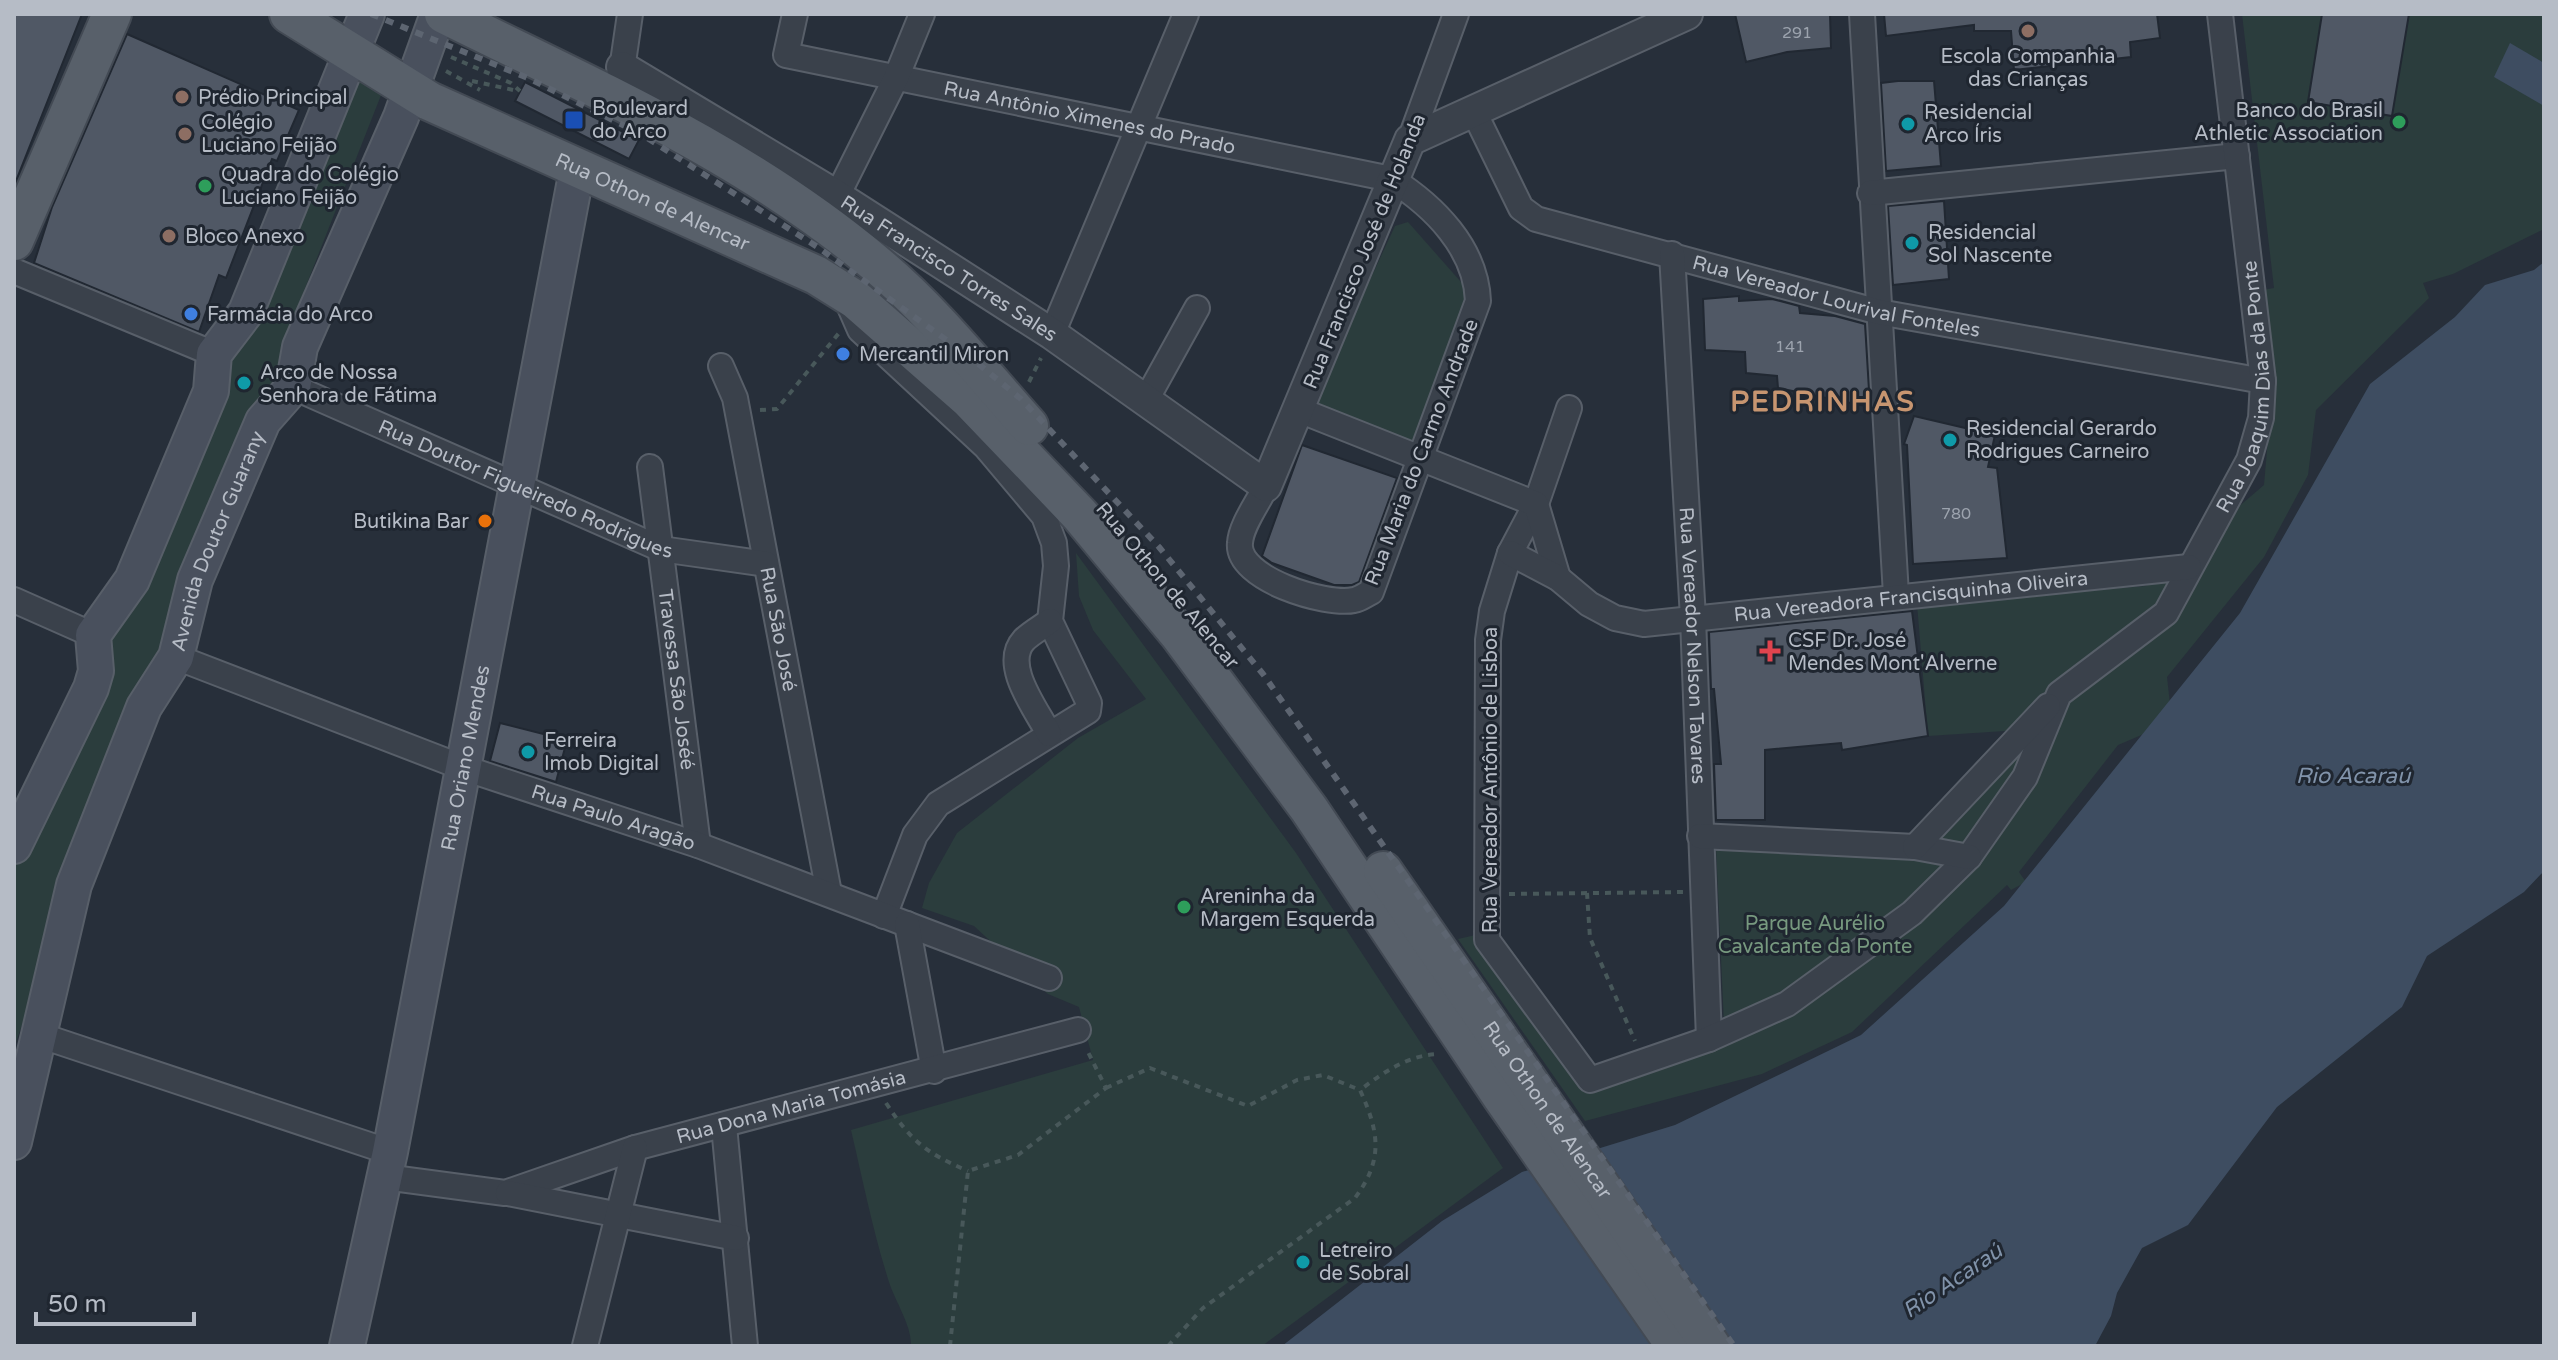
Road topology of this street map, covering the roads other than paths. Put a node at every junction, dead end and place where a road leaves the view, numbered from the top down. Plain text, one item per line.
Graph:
1 (112, 14) edge
2 (289, 14) edge
3 (367, 14) edge
4 (441, 14) edge
5 (630, 14) edge
6 (795, 14) edge
7 (922, 14) edge
8 (1186, 14) edge
9 (1456, 14) edge
10 (1687, 14) edge
11 (1862, 14) edge
12 (2220, 14) edge
13 (351, 54) junction
14 (896, 78) junction
15 (620, 82) junction
16 (411, 90) junction
17 (1474, 112) junction
18 (1137, 129) junction
19 (1410, 140) junction
20 (2237, 156) junction
21 (577, 170) junction
22 (1391, 179) junction
23 (1870, 193) junction
24 (835, 212) junction
25 (14, 241) edge
26 (1672, 254) junction
27 (14, 271) edge
28 (848, 305) junction
29 (1197, 308) dead end
30 (1879, 312) junction
31 (1052, 334) junction
32 (214, 354) junction
33 (721, 366) dead end
34 (2263, 381) junction
35 (293, 387) junction
36 (1146, 400) junction
37 (1569, 408) dead end
38 (1299, 410) junction
39 (1422, 458) junction
40 (650, 467) dead end
41 (1266, 486) junction
42 (517, 488) junction
43 (1536, 504) junction
44 (661, 549) junction
45 (1510, 553) junction
46 (766, 564) junction
47 (2189, 567) junction
48 (1558, 578) junction
49 (1896, 595) junction
50 (14, 600) edge
51 (1693, 618) junction
52 (1050, 621) junction
53 (93, 635) junction
54 (176, 657) junction
55 (2059, 694) junction
56 (1049, 734) junction
57 (464, 768) junction
58 (1700, 836) junction
59 (698, 845) junction
60 (14, 846) edge
61 (1915, 847) junction
62 (1969, 857) junction
63 (829, 893) junction
64 (896, 920) junction
65 (1049, 978) dead end
66 (1078, 1030) road end
67 (39, 1035) junction
68 (1709, 1039) junction
69 (934, 1071) junction
70 (1514, 1089) junction
71 (724, 1126) junction
72 (14, 1142) edge
73 (635, 1148) junction
74 (387, 1165) junction
75 (505, 1193) junction
76 (618, 1218) junction
77 (736, 1238) junction
78 (347, 1346) edge
79 (585, 1346) edge
80 (745, 1346) edge
81 (1676, 1346) edge
82 (1711, 1346) edge

1 - 25 main road
2 - 13 main road, Rua Othon de Alencar
3 - 13 main road
4 - 15 main road, Rua Othon de Alencar
4 - 16 main road
5 - 15 street
6 - 14 street, Rua Antônio Ximenes do Prado
7 - 14 street
8 - 18 street
9 - 19 street, Rua Francisco José de Holanda
10 - 17 street
11 - 23 street
12 - 20 street, Rua Joaquim Dias da Ponte
13 - 16 main road, Rua Othon de Alencar
13 - 32 main road
14 - 18 street, Rua Antônio Ximenes do Prado
14 - 24 street
15 - 24 main road, Rua Othon de Alencar
16 - 21 main road, Rua Othon de Alencar
16 - 35 main road
17 - 19 street
17 - 26 street, Rua Vereador Lourival Fonteles
18 - 22 street, Rua Antônio Ximenes do Prado
18 - 31 street
19 - 22 street, Rua Francisco José de Holanda
20 - 23 street
20 - 34 street, Rua Joaquim Dias da Ponte
21 - 28 main road, Rua Othon de Alencar
21 - 42 main road, Rua Oriano Mendes
22 - 38 street, Rua Francisco José de Holanda
22 - 39 street, Rua Maria do Carmo Andrade
23 - 30 street
24 - 31 street, Rua Francisco Torres Sales
24 - 70 main road, Rua Othon de Alencar
26 - 30 street, Rua Vereador Lourival Fonteles
26 - 51 street, Rua Vereador Nelson Tavares
27 - 32 street
28 - 52 street
28 - 70 main road, Rua Othon de Alencar
29 - 36 street
30 - 34 street, Rua Vereador Lourival Fonteles
30 - 49 street
31 - 36 street, Rua Francisco Torres Sales
32 - 53 main road
33 - 46 street, Rua São José
34 - 47 street, Rua Joaquim Dias da Ponte
35 - 42 street, Rua Doutor Figueiredo Rodrigues
35 - 54 main road, Avenida Doutor Guarany
36 - 41 street, Rua Francisco Torres Sales
37 - 43 street, Rua Vereador Antônio de Lisboa
38 - 39 street
38 - 41 street, Rua Francisco José de Holanda
39 - 41 street, Rua Maria do Carmo Andrade
39 - 43 street
40 - 44 street, Travessa São Joséé
42 - 44 street, Rua Doutor Figueiredo Rodrigues
42 - 57 main road, Rua Oriano Mendes
43 - 45 street, Rua Vereador Antônio de Lisboa
43 - 48 street
44 - 46 street, Rua Doutor Figueiredo Rodrigues
44 - 59 street, Travessa São Joséé
45 - 48 street, Rua Vereadora Francisquinha Oliveira
45 - 68 street, Rua Vereador Antônio de Lisboa
46 - 63 street, Rua São José
47 - 49 street, Rua Vereadora Francisquinha Oliveira
47 - 55 street, Rua Joaquim Dias da Ponte
48 - 51 street, Rua Vereadora Francisquinha Oliveira
49 - 51 street, Rua Vereadora Francisquinha Oliveira
50 - 53 street
51 - 58 street, Rua Vereador Nelson Tavares
52 - 56 street
52 - 56 street
53 - 60 main road
54 - 57 street, Rua Paulo Aragão
54 - 67 main road, Avenida Doutor Guarany
55 - 61 street, Rua Joaquim Dias da Ponte
55 - 62 street
56 - 64 street
57 - 59 street, Rua Paulo Aragão
57 - 74 main road, Rua Oriano Mendes
58 - 61 street
58 - 68 street, Rua Vereador Nelson Tavares
59 - 63 street, Rua Paulo Aragão
61 - 62 street
62 - 68 street
63 - 64 street, Rua Paulo Aragão
64 - 65 street, Rua Paulo Aragão
64 - 69 street
66 - 69 street, Rua Dona Maria Tomásia
67 - 72 main road, Avenida Doutor Guarany
67 - 74 street, Rua Dona Maria Tomásia
69 - 71 street, Rua Dona Maria Tomásia
70 - 81 main road, Rua Othon de Alencar
70 - 82 main road, Rua Othon de Alencar
71 - 73 street, Rua Dona Maria Tomásia
71 - 77 street
73 - 75 street, Rua Dona Maria Tomásia
73 - 76 street
74 - 75 street, Rua Dona Maria Tomásia
74 - 78 main road, Rua Oriano Mendes
75 - 76 street, Rua Dona Maria Tomásia
76 - 77 street, Rua Dona Maria Tomásia
76 - 79 street
77 - 80 street

